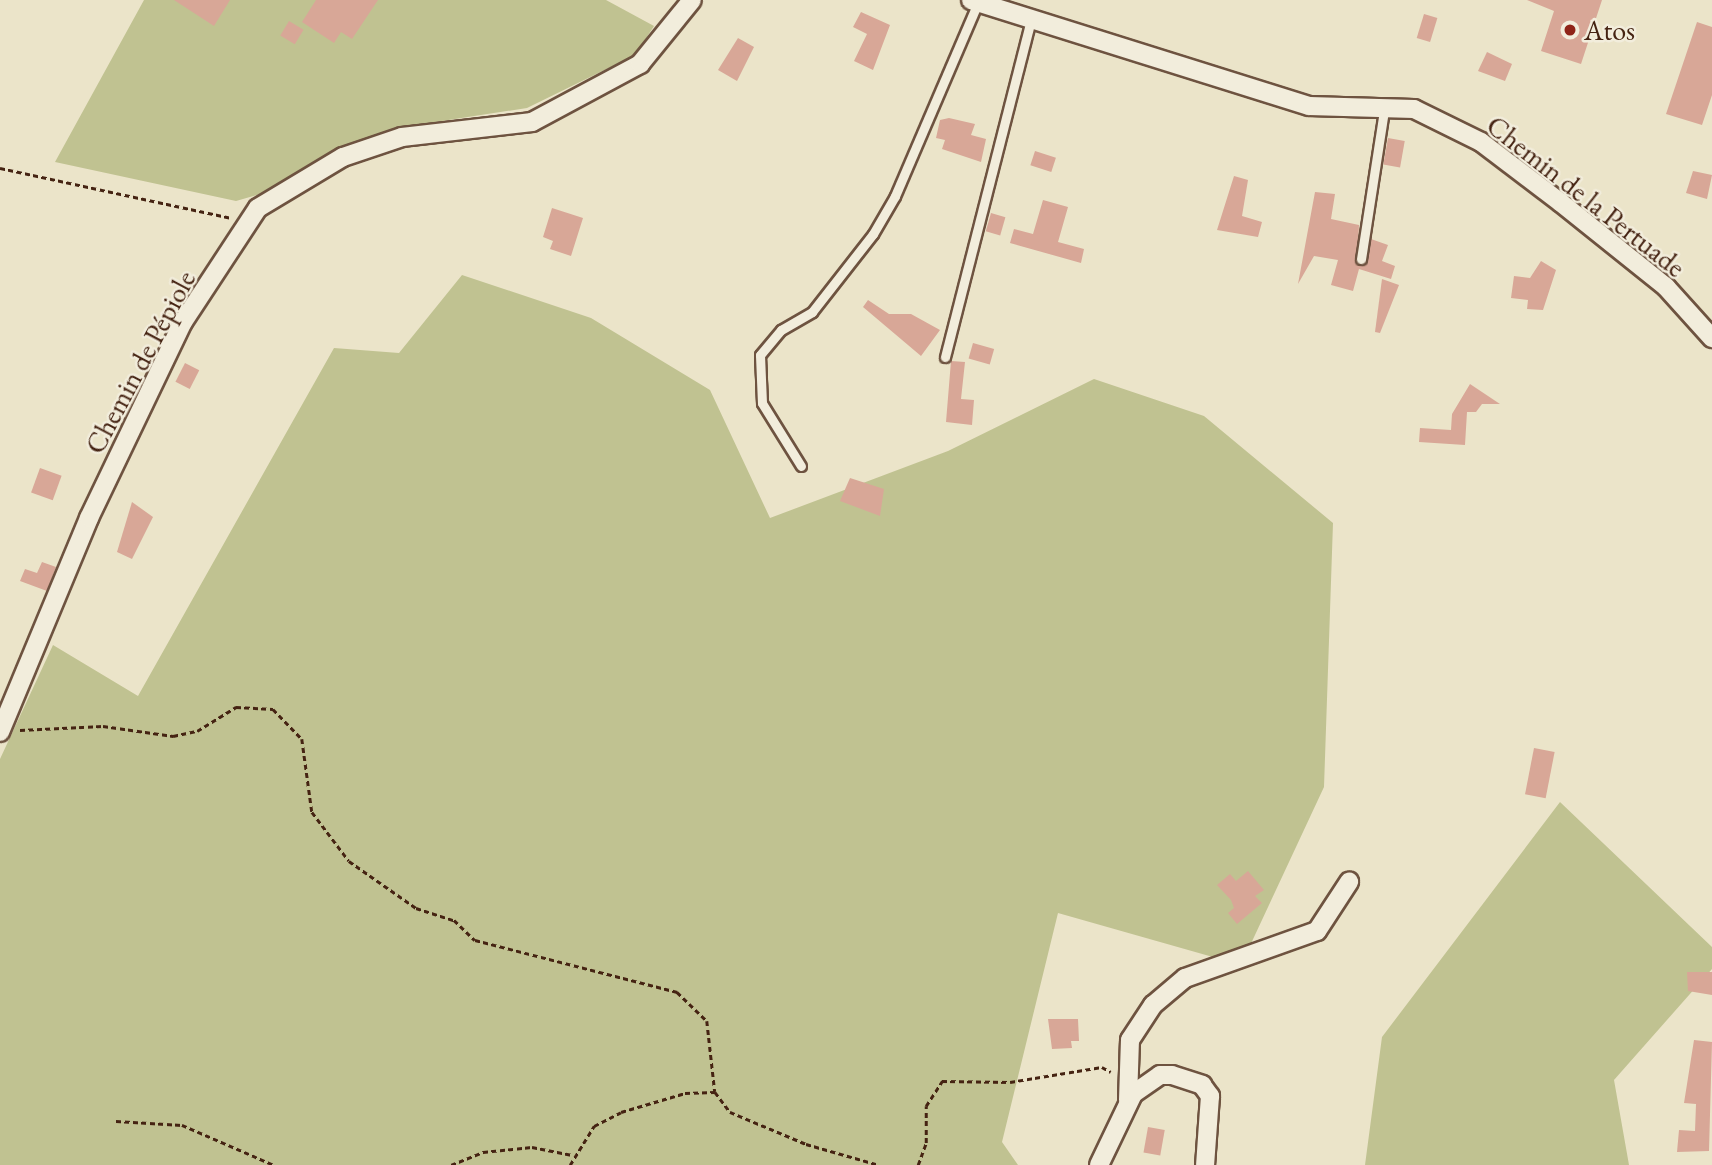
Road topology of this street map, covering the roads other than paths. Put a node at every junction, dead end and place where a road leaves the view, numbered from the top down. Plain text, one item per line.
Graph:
1 (692, 0) edge
2 (974, 1) edge
3 (1031, 20) junction
4 (1384, 111) junction
5 (1360, 259) dead end
6 (1712, 338) edge
7 (945, 357) dead end
8 (801, 466) dead end
9 (1, 730) edge
10 (1349, 882) dead end
11 (1128, 1100) junction
12 (1099, 1165) edge
13 (1205, 1165) edge

1 - 9 street, Chemin de Pépiole
2 - 3 street, Chemin de la Pertuade
2 - 8 lane
3 - 4 street, Chemin de la Pertuade
3 - 7 lane
4 - 5 lane
4 - 6 street, Chemin de la Pertuade
10 - 11 street
11 - 12 street
11 - 13 street

